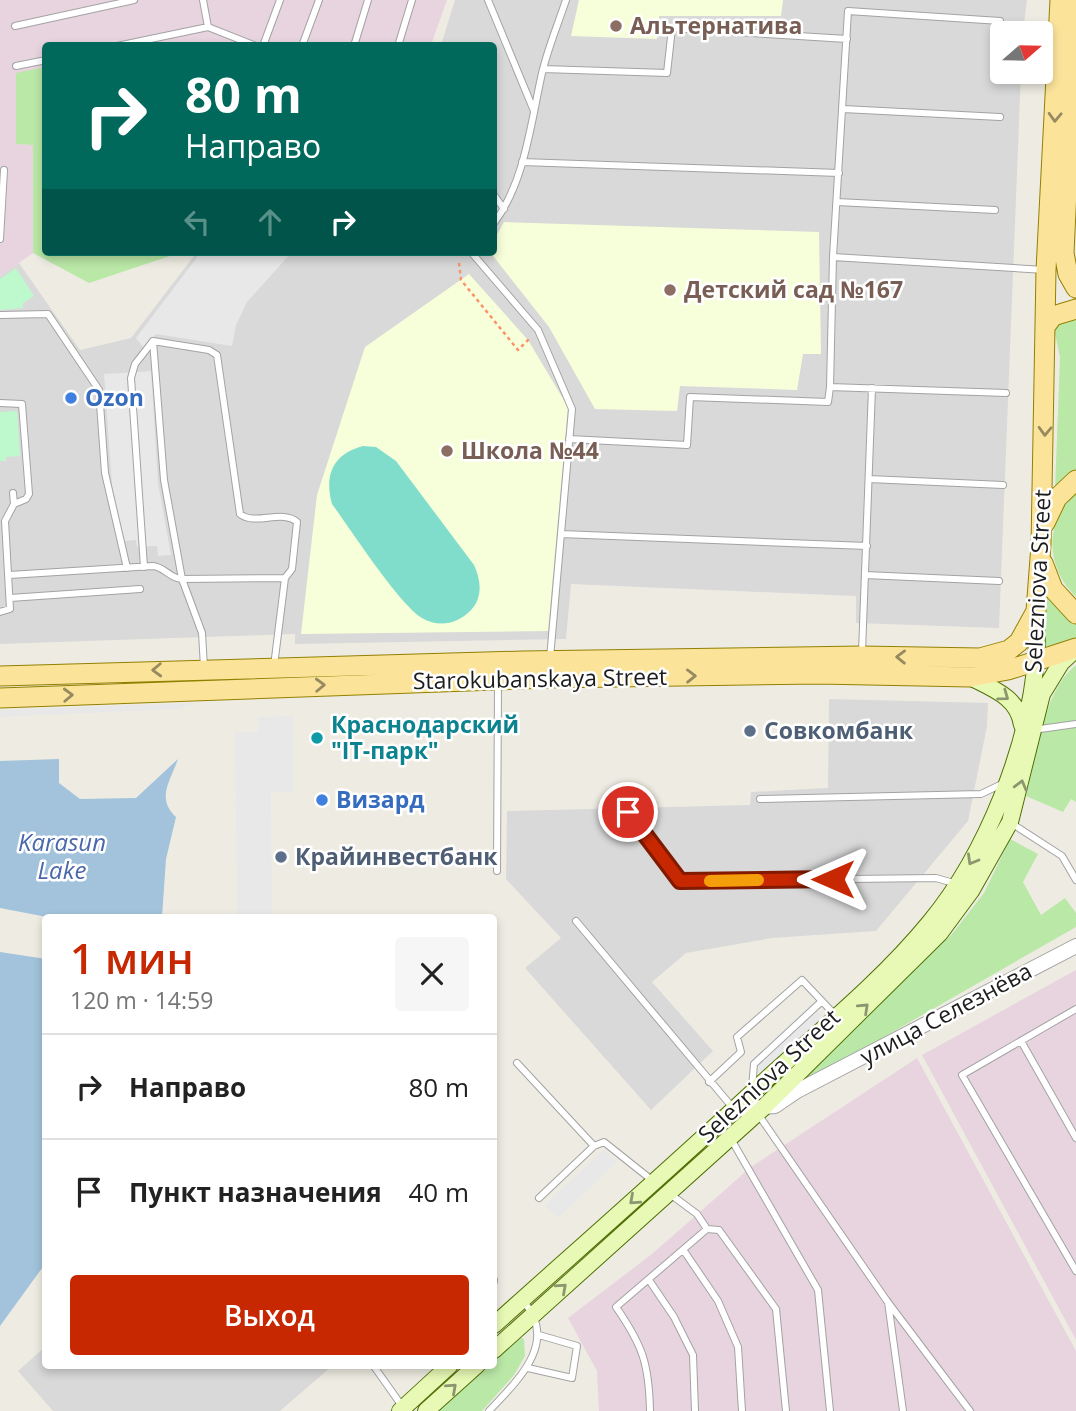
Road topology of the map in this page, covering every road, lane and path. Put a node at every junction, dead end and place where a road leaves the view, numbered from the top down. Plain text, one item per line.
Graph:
1 (134, 0) edge
2 (202, 0) edge
3 (279, 0) edge
4 (319, 0) edge
5 (368, 0) edge
6 (412, 0) edge
7 (488, 0) edge
8 (566, 0) edge
9 (1060, 0) edge
10 (1076, 0) edge
11 (1000, 20) dead end
12 (15, 26) dead end
13 (208, 27) junction
14 (847, 39) junction
15 (136, 42) edge
16 (246, 42) edge
17 (264, 42) edge
18 (303, 42) edge
19 (355, 42) edge
20 (399, 42) edge
21 (42, 61) edge
22 (16, 66) dead end
23 (543, 69) junction
24 (843, 109) junction
25 (534, 111) junction
26 (1000, 117) dead end
27 (522, 162) junction
28 (4, 170) dead end
29 (839, 173) junction
30 (497, 199) edge
31 (837, 202) junction
32 (504, 209) junction
33 (995, 210) dead end
34 (497, 219) edge
35 (0, 239) edge
36 (458, 256) edge
37 (473, 256) edge
38 (834, 257) junction
39 (1046, 270) junction
40 (1072, 281) edge
41 (1076, 309) edge
42 (0, 315) edge
43 (1045, 327) junction
44 (538, 330) junction
45 (153, 341) junction
46 (830, 387) junction
47 (872, 388) junction
48 (1006, 393) dead end
49 (0, 403) edge
50 (569, 439) junction
51 (869, 479) junction
52 (1076, 480) edge
53 (1003, 485) dead end
54 (13, 493) dead end
55 (14, 504) junction
56 (561, 534) junction
57 (867, 545) junction
58 (1041, 545) junction
59 (144, 567) junction
60 (127, 568) junction
61 (9, 575) junction
62 (865, 575) junction
63 (285, 578) junction
64 (182, 579) junction
65 (999, 581) dead end
66 (140, 589) dead end
67 (10, 598) junction
68 (1036, 611) junction
69 (0, 612) edge
70 (1076, 614) edge
71 (1076, 649) edge
72 (862, 656) junction
73 (1036, 659) junction
74 (274, 667) junction
75 (204, 669) junction
76 (550, 669) junction
77 (0, 676) edge
78 (970, 677) junction
79 (498, 680) junction
80 (0, 698) edge
81 (1076, 724) edge
82 (1028, 729) junction
83 (1006, 783) junction
84 (760, 799) dead end
85 (628, 812) dead end
86 (1010, 822) junction
87 (497, 871) dead end
88 (1076, 880) edge
89 (964, 888) junction
90 (576, 921) dead end
91 (1076, 946) edge
92 (822, 1001) junction
93 (1076, 1009) edge
94 (840, 1020) junction
95 (1021, 1041) junction
96 (517, 1063) dead end
97 (804, 1067) junction
98 (709, 1082) junction
99 (815, 1082) junction
100 (753, 1092) junction
101 (734, 1110) junction
102 (760, 1110) junction
103 (730, 1137) junction
104 (1076, 1138) edge
105 (594, 1146) junction
106 (654, 1182) junction
107 (668, 1193) junction
108 (539, 1198) dead end
109 (707, 1229) junction
110 (684, 1251) junction
111 (1076, 1271) edge
112 (649, 1280) junction
113 (522, 1300) junction
114 (887, 1301) junction
115 (534, 1313) junction
116 (497, 1322) edge
117 (539, 1335) junction
118 (497, 1347) edge
119 (528, 1368) junction
120 (376, 1369) edge
121 (446, 1369) edge
122 (473, 1369) edge
123 (403, 1410) edge
124 (426, 1411) edge
125 (489, 1411) edge
126 (650, 1411) edge
127 (695, 1411) edge
128 (742, 1411) edge
129 (786, 1411) edge
130 (830, 1411) edge
131 (903, 1411) edge
132 (970, 1411) edge

1 - 12 lane
2 - 13 lane
3 - 17 lane
4 - 18 lane
5 - 19 lane
6 - 20 lane
7 - 25 lane
8 - 23 lane
9 -> 39 main road, Selezniova Street
10 - 40 main road
11 - 14 lane
13 - 15 lane
13 - 16 lane
14 - 23 lane
14 - 24 lane
21 - 22 lane
23 - 25 lane
24 - 26 lane
24 - 29 lane
25 - 27 lane
27 - 29 lane
27 - 32 lane
28 - 35 lane
29 - 31 lane
30 - 32 lane
31 - 33 lane
31 - 38 lane
32 - 34 lane
36 - 44 path
37 - 44 lane
38 - 39 lane
38 - 46 lane
39 - 43 main road, Selezniova Street
41 - 43 main road
42 - 60 lane
43 -> 58 main road, Selezniova Street
44 - 50 lane
45 - 59 lane
45 - 63 lane
45 - 64 lane
46 - 47 lane
46 - 50 lane
47 - 48 lane
47 - 51 lane
49 - 55 lane
50 - 56 lane
51 - 53 lane
51 - 57 lane
52 - 58 main road
54 - 55 lane
55 - 61 lane
56 - 57 lane
56 - 76 lane
57 - 62 lane
58 - 68 main road, Selezniova Street
58 - 70 main road
59 - 60 lane
59 - 64 lane
60 - 61 lane
61 - 67 lane
62 - 65 lane
62 - 72 lane
63 - 64 lane
63 - 74 lane
64 - 75 lane
66 - 67 lane
67 - 69 lane
68 -> 72 main road, Starokubanskaya Street
68 - 73 main road, Selezniova Street
71 - 73 main road, Starokubanskaya Street
71 - 82 main road, Selezniova Street
72 - 76 main road, Starokubanskaya Street
73 - 78 main road, Starokubanskaya Street
73 - 82 main road, Selezniova Street
74 - 75 main road, Starokubanskaya Street
74 - 76 main road, Starokubanskaya Street
75 -> 77 main road, Starokubanskaya Street
76 -> 78 main road, Starokubanskaya Street
76 - 79 main road, Starokubanskaya Street
78 -> 82 main road
80 -> 79 main road, Starokubanskaya Street
79 - 87 lane
81 - 82 lane
82 - 83 main road, Selezniova Street
86 -> 82 main road, Selezniova Street
83 - 84 lane
83 -> 89 main road, Selezniova Street
85 - 89 lane
86 - 88 lane
86 - 89 main road, Selezniova Street
89 - 94 main road, Selezniova Street
90 - 98 lane
91 - 99 street, улица Селезнёва
92 - 94 lane
92 - 98 lane
92 - 100 lane
93 - 95 lane
94 - 97 main road, Selezniova Street
94 - 100 main road, Selezniova Street
95 - 104 lane
95 - 111 lane
96 - 105 lane
97 - 99 street
97 - 102 main road, Selezniova Street
98 - 101 lane
99 - 102 street, улица Селезнёва
100 - 101 main road, Selezniova Street
101 - 102 street, улица Селезнёва
101 - 106 main road, Selezniova Street
102 - 103 main road, Selezniova Street
102 - 114 lane
103 - 107 main road, Selezniova Street
103 - 130 lane
105 - 106 lane
105 - 108 lane
106 - 107 lane
106 -> 113 main road, Selezniova Street
107 - 109 lane
115 -> 107 main road, Selezniova Street
109 - 110 lane
109 - 129 lane
110 - 112 lane
110 - 128 lane
112 - 126 lane
112 - 127 lane
113 - 115 lane
113 - 116 main road, Selezniova Street
114 - 131 lane
114 - 132 lane
115 - 117 lane
115 - 118 main road, Selezniova Street
117 - 119 lane
117 - 119 lane
119 - 125 lane
120 - 123 lane
121 - 123 main road
124 -> 122 main road

